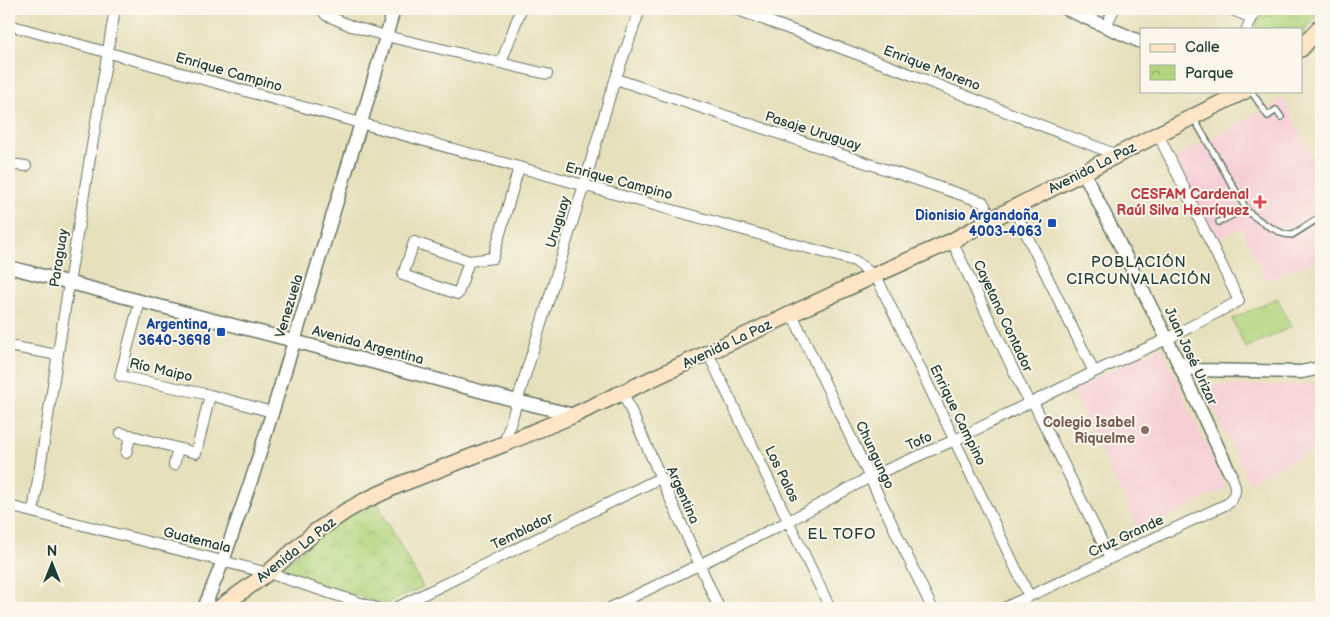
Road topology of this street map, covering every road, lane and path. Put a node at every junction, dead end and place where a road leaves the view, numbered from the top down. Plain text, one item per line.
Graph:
1 (115, 9) edge
2 (321, 9) edge
3 (394, 9) edge
4 (522, 9) edge
5 (640, 9) edge
6 (735, 9) edge
7 (1066, 9) edge
8 (1114, 9) edge
9 (1230, 9) edge
10 (1087, 13) edge
11 (1254, 13) edge
12 (9, 25) edge
13 (1106, 26) junction
14 (1321, 26) edge
15 (1247, 28) edge
16 (386, 36) junction
17 (1140, 42) edge
18 (1302, 48) edge
19 (108, 52) junction
20 (501, 62) junction
21 (547, 74) dead end
22 (616, 80) junction
23 (1243, 92) edge
24 (1252, 92) edge
25 (1193, 117) junction
26 (1281, 117) dead end
27 (360, 123) junction
28 (1158, 134) junction
29 (1117, 155) junction
30 (9, 164) edge
31 (26, 166) dead end
32 (519, 167) junction
33 (1084, 172) junction
34 (584, 185) junction
35 (1246, 208) junction
36 (1014, 209) junction
37 (1319, 218) dead end
38 (992, 219) junction
39 (1219, 222) dead end
40 (952, 241) junction
41 (469, 261) junction
42 (9, 267) edge
43 (873, 276) junction
44 (69, 283) junction
45 (140, 301) junction
46 (792, 314) junction
47 (1167, 339) junction
48 (294, 340) junction
49 (9, 346) edge
50 (708, 352) junction
51 (58, 355) junction
52 (1175, 357) junction
53 (1321, 368) edge
54 (1094, 372) junction
55 (623, 393) junction
56 (210, 395) junction
57 (517, 401) junction
58 (1031, 403) junction
59 (272, 412) junction
60 (574, 415) junction
61 (955, 440) junction
62 (504, 444) junction
63 (178, 448) junction
64 (126, 453) dead end
65 (174, 465) dead end
66 (1230, 473) joint
67 (870, 477) junction
68 (660, 478) junction
69 (9, 506) edge
70 (33, 512) junction
71 (789, 521) junction
72 (1110, 558) junction
73 (222, 561) junction
74 (699, 564) junction
75 (268, 573) junction
76 (1029, 596) junction
77 (204, 608) edge
78 (219, 608) edge
79 (376, 608) edge
80 (396, 608) edge
81 (610, 608) edge
82 (719, 608) edge
83 (830, 608) edge
84 (932, 608) edge
85 (1004, 608) edge

1 - 19 street, Paraguay
2 - 16 street
3 - 16 street, Venezuela
4 - 20 street
5 - 22 street, Uruguay
6 - 29 street, Enrique Moreno
7 - 10 street
8 - 13 street
9 - 11 street
10 - 13 street
11 - 15 street
12 - 19 street, Enrique Campino
13 - 17 street
14 - 18 main road
16 - 20 street
16 - 27 street, Venezuela
19 - 27 street, Enrique Campino
19 - 44 street, Paraguay
20 - 21 street
22 - 34 street, Uruguay
22 - 38 street, Pasaje Uruguay
23 - 25 main road, Avenida La Paz
24 - 26 lane
25 - 28 main road, Avenida La Paz
25 - 35 lane
27 - 32 street, Enrique Campino
27 - 48 street, Venezuela
28 - 29 main road, Avenida La Paz
28 - 47 street, Tofo
29 - 33 main road, Avenida La Paz
30 - 31 street
32 - 34 street, Enrique Campino
32 - 41 street
33 - 36 main road, Avenida La Paz
33 - 47 street, Juan José Urizar
34 - 43 street, Enrique Campino
34 - 57 street, Uruguay
35 - 37 lane
35 - 39 lane
36 - 38 main road, Avenida La Paz
36 - 54 street
38 - 40 main road, Avenida La Paz
40 - 43 main road, Avenida La Paz
40 - 58 street, Cayetano Contador
41 - 41 street
42 - 44 street, Avenida Argentina
43 - 46 main road, Avenida La Paz
43 - 61 street, Enrique Campino
44 - 45 street, Avenida Argentina
44 - 51 street, Paraguay
45 - 48 street, Avenida Argentina
45 - 56 street, Río Maipo
46 - 50 main road, Avenida La Paz
46 - 67 street, Chungungo
47 - 52 street, Juan José Urizar
47 - 54 street, Tofo
48 - 57 street, Avenida Argentina
48 - 59 street, Venezuela
49 - 51 street
50 - 55 main road, Avenida La Paz
50 - 71 street, Los Palos
51 - 70 street, Paraguay
52 - 53 street
52 - 66 street, Juan José Urizar
54 - 58 street, Tofo
55 - 60 main road, Avenida La Paz
55 - 68 street, Argentina
56 - 59 street, Río Maipo
56 - 63 street
57 - 60 street, Avenida Argentina
57 - 62 street, Uruguay
58 - 61 street, Tofo
58 - 72 street, Cayetano Contador
59 - 73 street, Venezuela
60 - 62 main road, Avenida La Paz
61 - 67 street, Tofo
61 - 76 street, Enrique Campino
62 - 75 main road, Avenida La Paz
63 - 64 street
63 - 65 street
66 - 72 street, Cruz Grande
67 - 71 street, Tofo
67 - 84 street, Chungungo
68 - 74 street, Argentina
68 - 80 street, Temblador
69 - 70 street, Guatemala
70 - 73 street, Guatemala
71 - 74 street, Tofo
71 - 83 street, Los Palos
72 - 76 street, Cruz Grande
73 - 75 street, Guatemala
73 - 77 street, Venezuela
74 - 81 street, Tofo
74 - 82 street, Argentina
75 - 78 main road, Avenida La Paz
75 - 79 street, Guatemala
76 - 85 street, Cruz Grande

